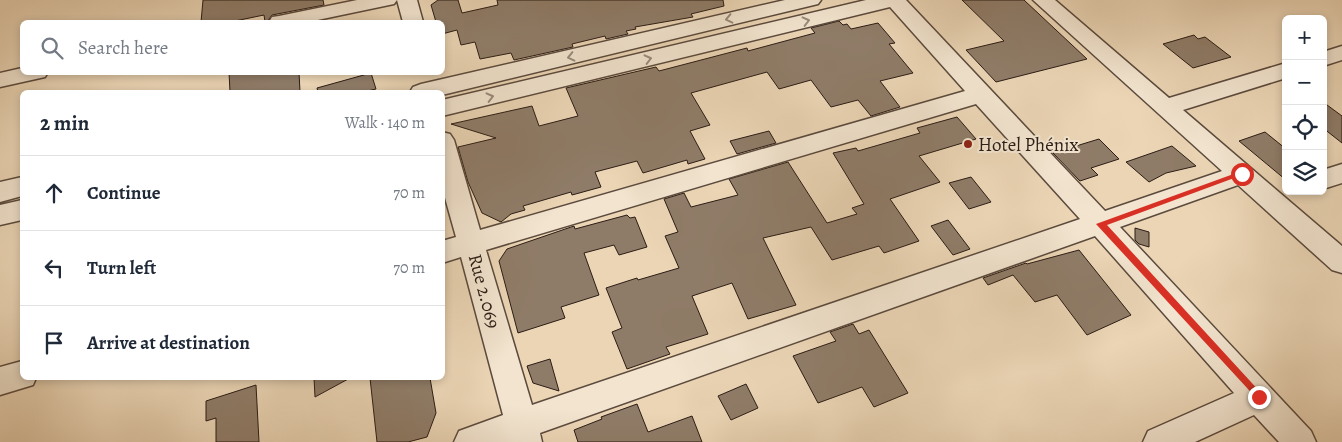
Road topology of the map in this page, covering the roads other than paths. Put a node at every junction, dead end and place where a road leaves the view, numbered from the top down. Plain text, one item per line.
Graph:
1 (387, 0) edge
2 (407, 0) edge
3 (811, 0) edge
4 (893, 0) edge
5 (1043, 0) edge
6 (288, 20) edge
7 (412, 20) edge
8 (1342, 53) edge
9 (1327, 58) edge
10 (1282, 71) edge
11 (24, 75) edge
12 (0, 80) edge
13 (434, 90) edge
14 (435, 90) edge
15 (982, 94) junction
16 (1165, 107) junction
17 (445, 150) edge
18 (1342, 173) edge
19 (1242, 174) junction
20 (1327, 179) edge
21 (20, 187) edge
22 (0, 192) edge
23 (1280, 195) edge
24 (20, 210) edge
25 (0, 215) edge
26 (1100, 224) junction
27 (472, 243) junction
28 (445, 251) edge
29 (1342, 262) edge
30 (20, 376) edge
31 (0, 381) edge
32 (1259, 397) junction
33 (524, 433) edge
34 (470, 442) edge
35 (1159, 442) edge
36 (1300, 442) edge

1 - 6 street
2 - 7 street
3 -> 13 street
14 -> 4 street
4 - 15 street
5 - 16 street
8 - 9 street
10 - 16 street
11 - 12 street
15 - 26 street
15 - 27 street
16 - 19 street
17 - 27 street, Rue 2.069
18 - 20 street
19 - 23 street
19 - 26 street
21 - 22 street
23 - 29 street
24 - 25 street
26 - 32 street
26 - 33 street
27 - 28 street
27 - 33 street, Rue 2.069
30 - 31 street
32 - 35 street
32 - 36 street
33 - 34 street

